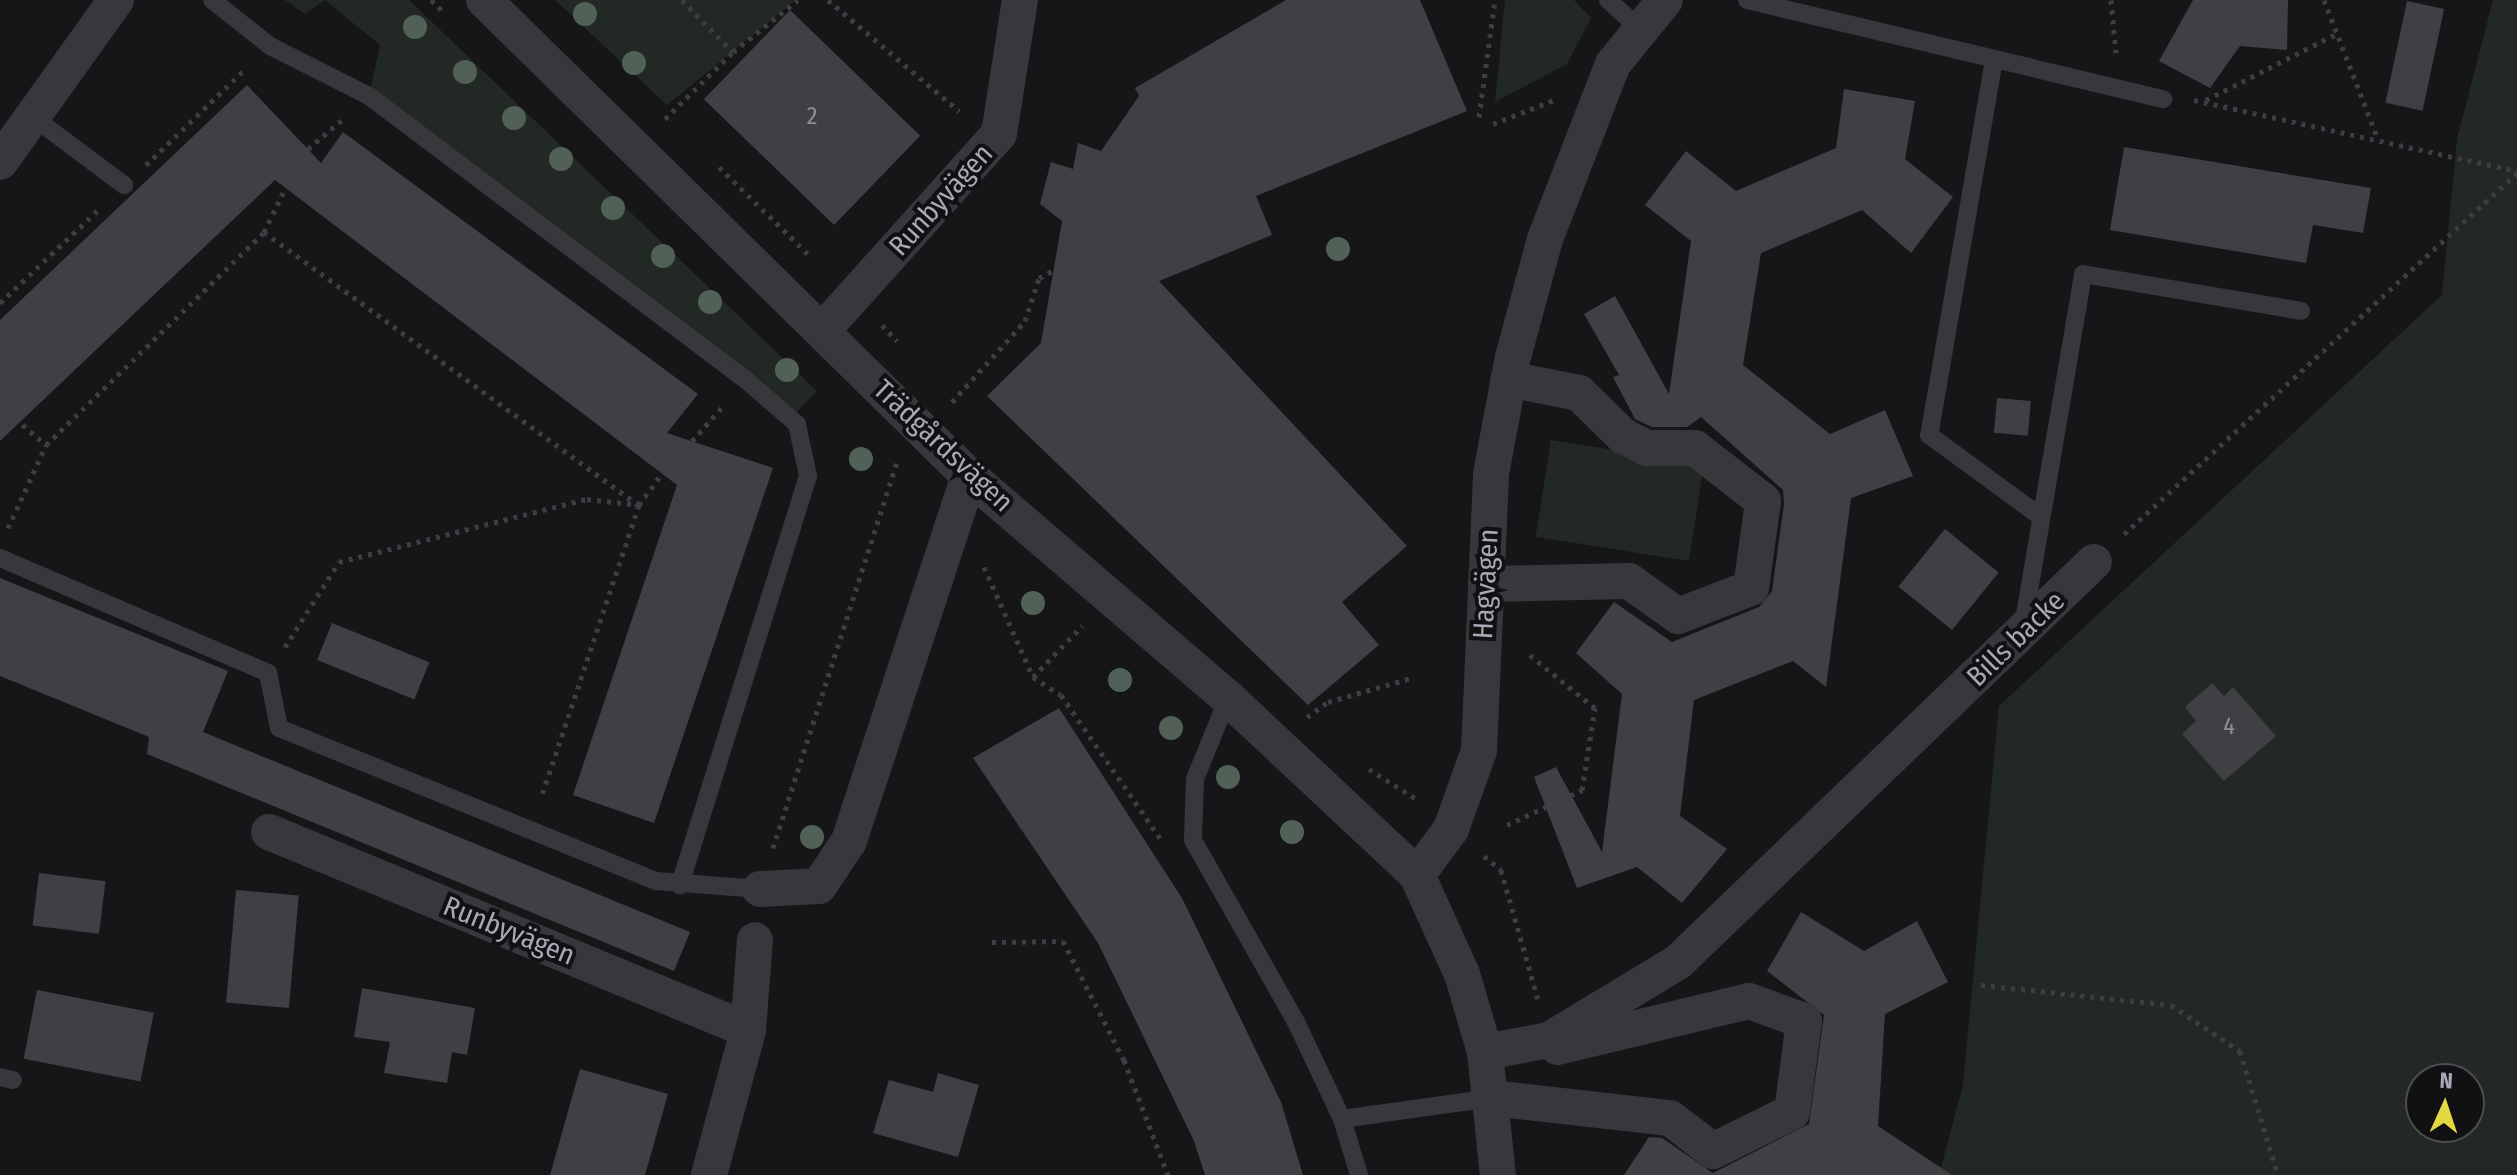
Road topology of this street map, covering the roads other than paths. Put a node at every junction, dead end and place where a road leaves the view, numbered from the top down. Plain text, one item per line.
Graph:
1 (116, 0) edge
2 (212, 0) edge
3 (484, 0) edge
4 (1020, 0) edge
5 (1608, 0) edge
6 (1665, 0) edge
7 (1747, 0) edge
8 (1640, 29) junction
9 (1994, 60) junction
10 (2163, 99) road end
11 (33, 117) junction
12 (0, 162) edge
13 (124, 185) dead end
14 (2301, 311) dead end
15 (823, 330) junction
16 (1508, 379) junction
17 (969, 476) junction
18 (2041, 517) junction
19 (0, 558) edge
20 (2094, 562) road end
21 (1486, 584) junction
22 (2022, 634) junction
23 (1228, 698) junction
24 (269, 832) dead end
25 (1417, 875) junction
26 (680, 885) junction
27 (760, 889) joint
28 (755, 940) dead end
29 (748, 1030) junction
30 (1487, 1071) junction
31 (1342, 1119) junction
32 (709, 1175) edge
33 (1359, 1175) edge
34 (1498, 1175) edge

1 - 11 street
2 - 26 lane
3 - 15 street, Trädgårdsvägen
4 - 15 street, Runbyvägen
5 - 8 lane
6 - 8 street, Hagvägen
7 - 9 lane
8 - 16 street, Hagvägen
9 - 10 lane
9 - 18 lane
11 - 12 street
11 - 13 lane
14 - 18 lane
15 - 17 street, Trädgårdsvägen
16 - 21 street, Hagvägen
16 - 21 street
17 - 23 street, Trädgårdsvägen
17 - 27 street
18 - 22 lane
19 - 26 lane
20 - 22 street, Bills backe
21 - 25 street, Hagvägen
22 - 30 street, Bills backe
23 - 25 street, Trädgårdsvägen
23 - 31 lane
24 - 29 street, Runbyvägen
25 - 30 street
26 - 27 lane
28 - 29 street
29 - 32 street
30 - 30 street
30 - 31 lane
30 - 34 street
31 - 33 lane

